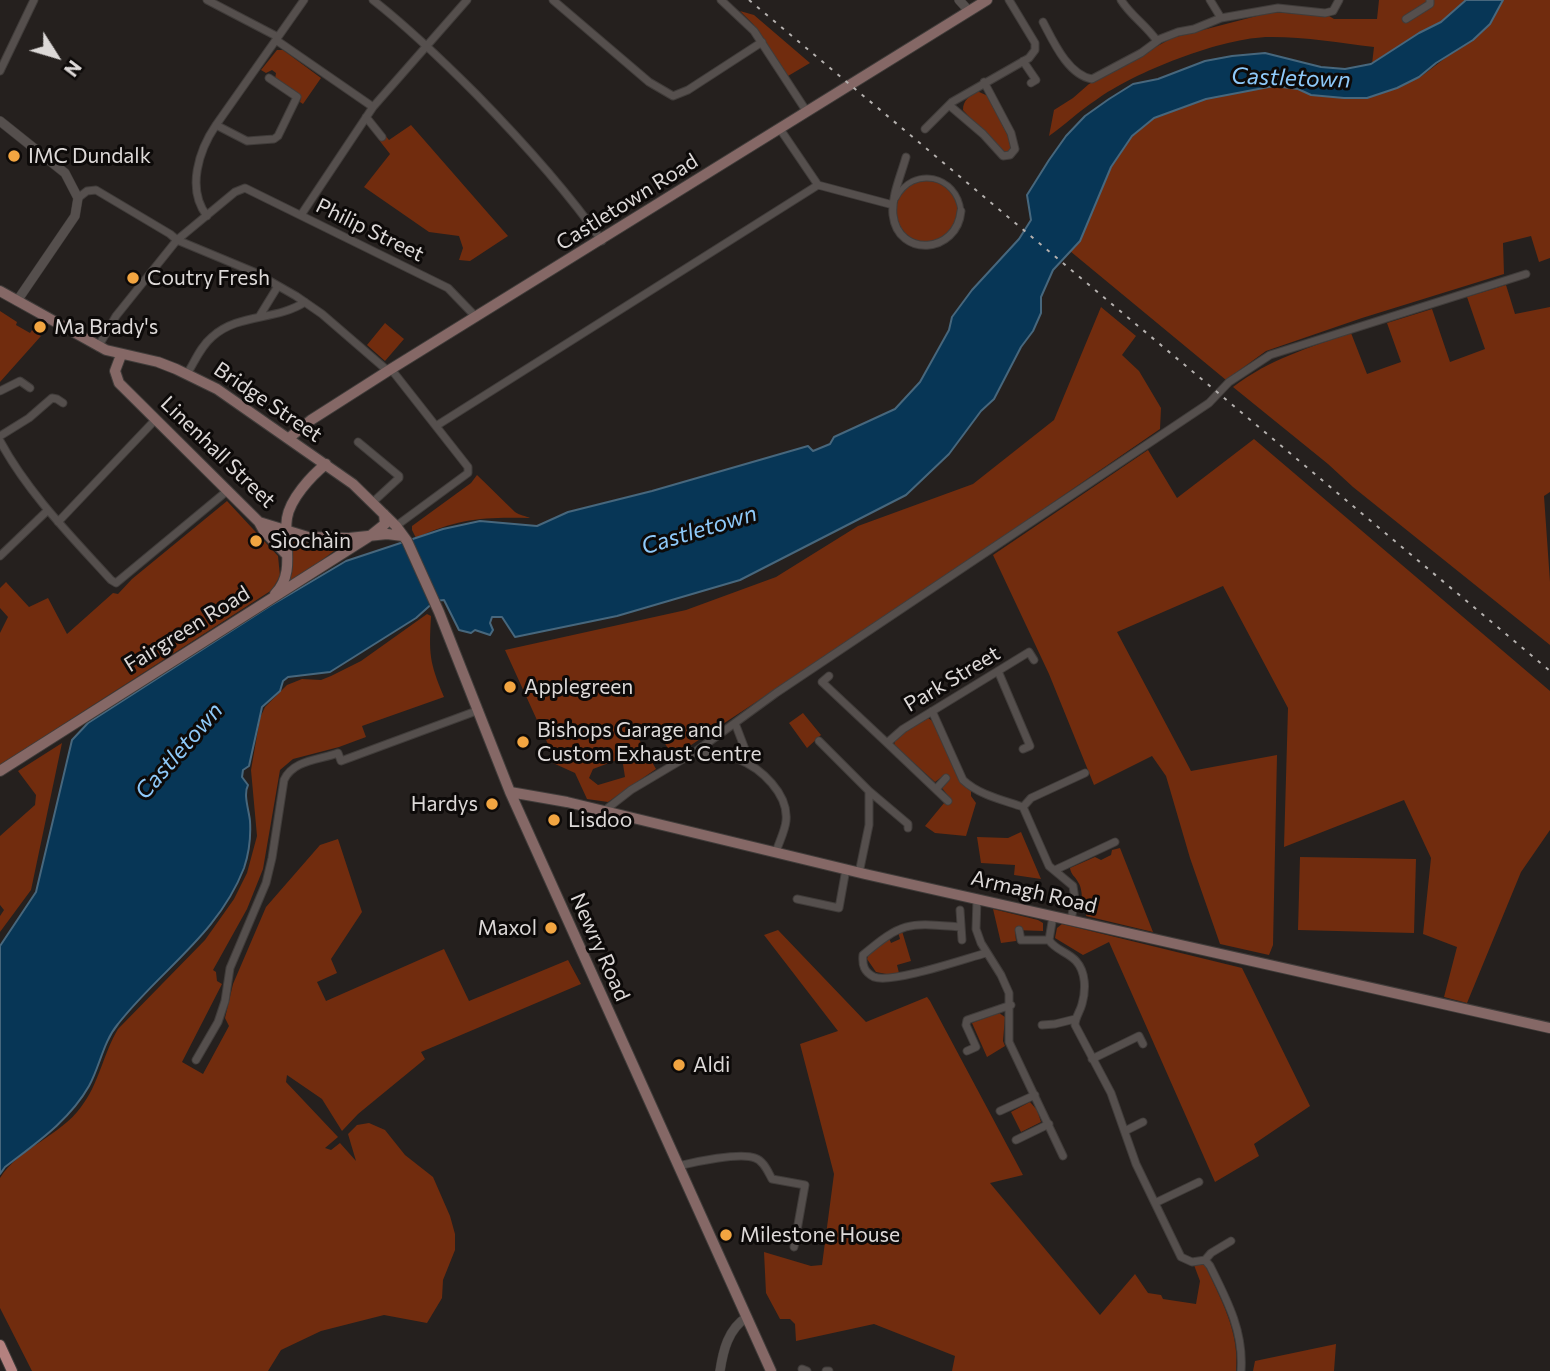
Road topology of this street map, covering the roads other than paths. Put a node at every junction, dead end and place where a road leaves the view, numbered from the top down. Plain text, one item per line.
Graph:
1 (34, 0) edge
2 (207, 0) edge
3 (304, 0) edge
4 (373, 0) edge
5 (467, 0) edge
6 (554, 0) edge
7 (721, 0) edge
8 (959, 0) edge
9 (986, 0) edge
10 (1009, 0) edge
11 (1121, 0) edge
12 (1210, 0) edge
13 (1286, 0) edge
14 (1339, 0) edge
15 (1430, 0) edge
16 (1285, 9) junction
17 (969, 11) junction
18 (1221, 18) junction
19 (1406, 19) dead end
20 (1042, 22) dead end
21 (277, 38) junction
22 (1157, 41) junction
23 (762, 43) junction
24 (427, 45) junction
25 (1023, 61) junction
26 (0, 71) edge
27 (269, 78) dead end
28 (984, 82) junction
29 (1031, 83) dead end
30 (949, 105) junction
31 (373, 107) junction
32 (807, 112) junction
33 (366, 117) junction
34 (0, 121) edge
35 (216, 125) junction
36 (780, 129) junction
37 (925, 129) dead end
38 (382, 137) dead end
39 (906, 157) dead end
40 (818, 185) junction
41 (74, 188) junction
42 (78, 198) junction
43 (894, 203) junction
44 (961, 211) joint
45 (301, 215) junction
46 (207, 216) junction
47 (69, 225) junction
48 (177, 240) junction
49 (601, 241) junction
50 (1526, 274) dead end
51 (278, 286) junction
52 (0, 291) edge
53 (17, 301) junction
54 (304, 302) junction
55 (259, 317) junction
56 (477, 317) junction
57 (98, 346) junction
58 (121, 355) junction
59 (390, 370) junction
60 (187, 374) junction
61 (30, 388) dead end
62 (0, 391) edge
63 (63, 403) dead end
64 (156, 419) junction
65 (436, 426) junction
66 (0, 438) edge
67 (289, 438) junction
68 (358, 442) dead end
69 (326, 464) junction
70 (227, 491) junction
71 (373, 502) junction
72 (48, 510) junction
73 (384, 514) junction
74 (58, 522) junction
75 (260, 523) junction
76 (286, 532) junction
77 (402, 534) junction
78 (370, 536) junction
79 (286, 554) junction
80 (0, 556) edge
81 (268, 601) junction
82 (1034, 660) dead end
83 (998, 671) junction
84 (829, 676) dead end
85 (479, 710) junction
86 (932, 711) junction
87 (735, 723) junction
88 (887, 743) junction
89 (1023, 749) dead end
90 (695, 752) junction
91 (814, 753) dead end
92 (751, 765) junction
93 (0, 771) edge
94 (1085, 773) dead end
95 (946, 778) dead end
96 (936, 789) junction
97 (869, 790) junction
98 (510, 792) junction
99 (948, 801) dead end
100 (1023, 807) junction
101 (604, 811) junction
102 (908, 828) dead end
103 (1115, 842) dead end
104 (1100, 848) junction
105 (776, 852) junction
106 (1105, 857) dead end
107 (846, 869) junction
108 (1055, 870) junction
109 (859, 873) junction
110 (797, 899) dead end
111 (977, 899) junction
112 (960, 910) dead end
113 (1053, 916) junction
114 (1071, 919) junction
115 (961, 927) junction
116 (1019, 930) dead end
117 (962, 940) dead end
118 (1049, 940) junction
119 (986, 953) junction
120 (1011, 1005) junction
121 (1075, 1018) junction
122 (1042, 1025) dead end
123 (1550, 1028) edge
124 (1143, 1044) dead end
125 (967, 1051) dead end
126 (1092, 1059) junction
127 (196, 1060) dead end
128 (1035, 1095) junction
129 (1000, 1111) dead end
130 (1143, 1122) dead end
131 (1049, 1124) junction
132 (1125, 1130) junction
133 (1016, 1140) dead end
134 (1063, 1156) dead end
135 (678, 1166) junction
136 (1199, 1182) dead end
137 (1155, 1203) junction
138 (1231, 1241) dead end
139 (794, 1247) dead end
140 (1205, 1260) junction
141 (747, 1317) junction
142 (0, 1345) edge
143 (12, 1371) edge
144 (720, 1371) edge
145 (771, 1371) edge
146 (1241, 1371) edge

1 - 26 street
2 - 21 street
3 - 21 street
4 - 24 street
5 - 24 street
6 - 23 street
7 - 23 street
8 - 17 street
9 - 17 main road, Castletown Road
10 - 25 street
11 - 22 street
12 - 18 street
13 - 16 street
14 - 16 street
15 - 19 street
16 - 18 street
17 - 32 main road, Castletown Road
18 - 22 street
20 - 22 street
21 - 31 street
21 - 35 street
23 - 32 street
24 - 31 street
24 - 49 street
25 - 28 street
25 - 29 street
27 - 35 street
28 - 30 street
28 - 30 street
30 - 37 street
31 - 33 street
32 - 36 main road, Castletown Road
33 - 38 street
33 - 45 street
34 - 41 street
35 - 46 street
36 - 40 street
36 - 49 main road, Castletown Road
39 - 43 street
40 - 43 street
40 - 65 street
41 - 42 street
41 - 47 street
42 - 47 street
42 - 48 street
43 - 44 street
43 - 44 street
45 - 46 street, Philip Street
45 - 56 street, Philip Street
46 - 48 street
47 - 53 street
48 - 51 street
48 - 57 street
49 - 56 main road, Castletown Road
50 - 87 street
51 - 54 street
51 - 55 street
52 - 53 main road, Bridge Street
53 - 57 main road, Bridge Street
54 - 55 street
54 - 59 street
55 - 60 street
56 - 59 main road, Castletown Road
57 - 58 main road, Bridge Street
58 - 60 main road, Bridge Street
58 - 64 main road, Linenhall Street
59 - 65 street
59 - 67 main road, Castletown Road
60 - 67 main road, Bridge Street
61 - 62 street
63 - 66 street
64 - 70 main road, Linenhall Street
64 - 74 street
65 - 77 street
66 - 72 street
67 - 69 main road, Bridge Street
68 - 71 street
69 - 71 main road, Bridge Street
69 - 76 main road
70 - 74 street
70 - 75 main road, Linenhall Street
71 - 73 main road, Bridge Street
72 - 74 street
72 - 80 street
73 - 77 main road, Bridge Street
73 - 78 main road, Fairgreen Road
75 - 76 main road, Linenhall Street
75 - 79 main road
76 - 78 main road, Linenhall Street
76 - 79 main road
77 - 78 main road
77 - 85 main road, Newry Road
78 - 81 main road, Fairgreen Road
79 - 81 main road
81 - 93 main road, Fairgreen Road
82 - 83 street, Park Street
83 - 86 street, Park Street
83 - 89 street
84 - 88 street
85 - 98 main road, Newry Road
85 - 127 street
86 - 88 street, Park Street
86 - 100 street
87 - 90 street
87 - 92 street
88 - 96 street
90 - 92 street
90 - 101 street
91 - 97 street
92 - 105 street
94 - 100 street
95 - 96 street
96 - 99 street
97 - 102 street
97 - 109 street
98 - 101 main road, Armagh Road
98 - 135 main road, Newry Road
100 - 108 street
101 - 105 main road, Armagh Road
103 - 104 street
104 - 106 street
104 - 108 street
105 - 107 main road, Armagh Road
107 - 109 main road, Armagh Road
107 - 110 street
108 - 114 street
109 - 111 main road, Armagh Road
111 - 113 main road, Armagh Road
111 - 119 street
112 - 115 street
113 - 114 main road, Armagh Road
113 - 118 street
114 - 123 main road, Armagh Road
115 - 117 street
115 - 119 street
116 - 118 street
118 - 121 street
119 - 120 street
120 - 125 street
120 - 128 street
121 - 122 street
121 - 126 street
124 - 126 street
126 - 132 street
128 - 129 street
128 - 131 street
130 - 132 street
131 - 133 street
131 - 134 street
132 - 137 street
135 - 139 street
135 - 141 main road, Newry Road
136 - 137 street
137 - 140 street
138 - 140 street
140 - 146 street
141 - 144 street
141 - 145 main road, Newry Road
142 - 143 main road

